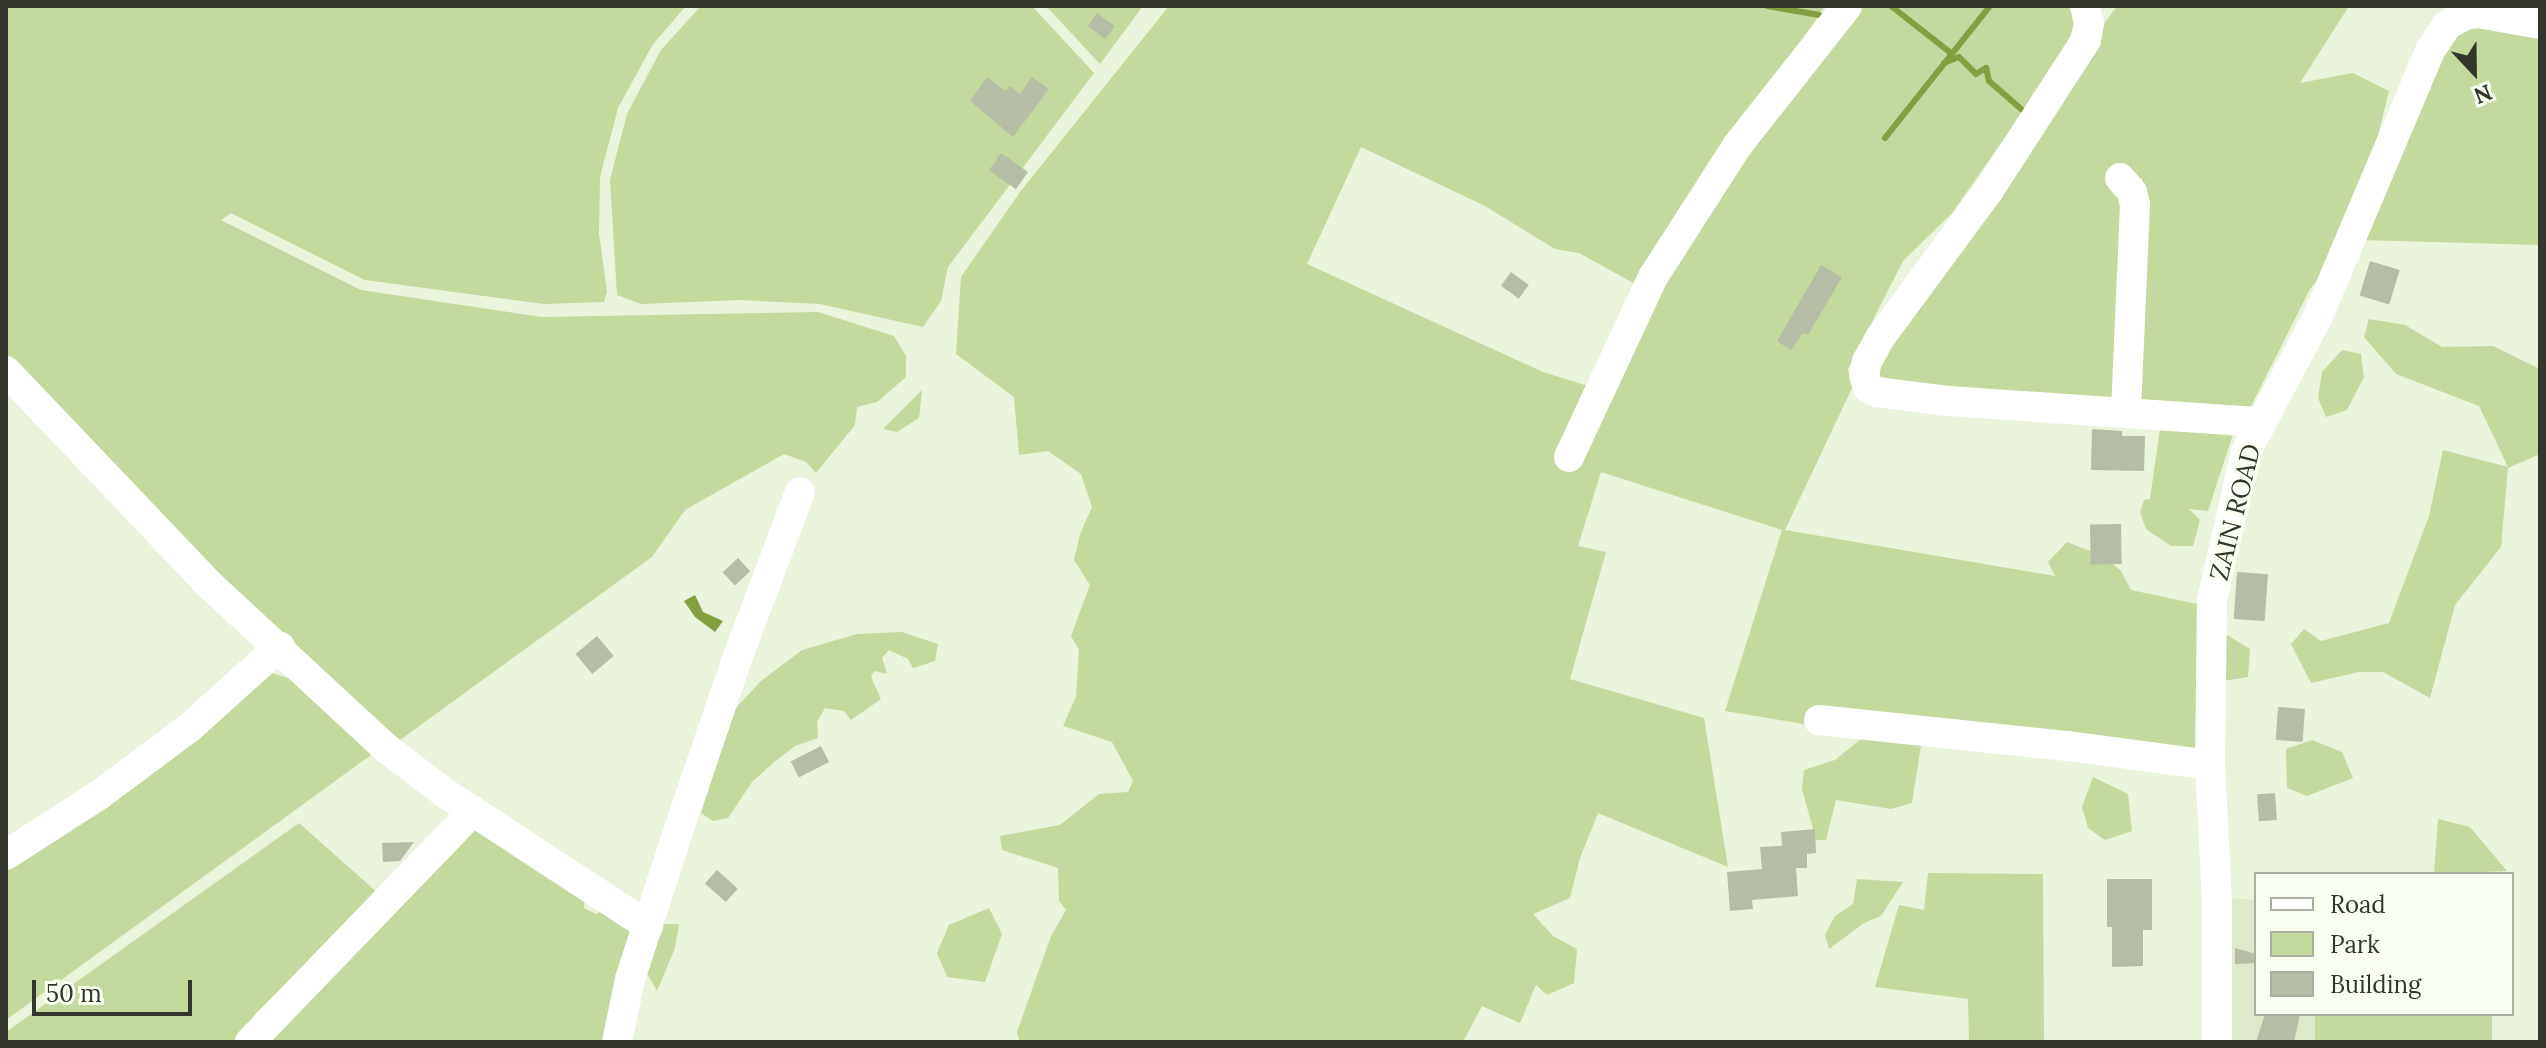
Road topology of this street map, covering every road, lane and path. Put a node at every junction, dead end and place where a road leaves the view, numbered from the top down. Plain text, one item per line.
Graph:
1 (1847, 6) edge
2 (2085, 6) edge
3 (2540, 24) edge
4 (2120, 178) dead end
5 (6, 371) edge
6 (2126, 413) junction
7 (2259, 422) junction
8 (1569, 457) dead end
9 (800, 492) dead end
10 (280, 646) junction
11 (1819, 720) dead end
12 (2210, 765) junction
13 (473, 811) junction
14 (6, 855) edge
15 (648, 926) junction
16 (250, 1042) edge
17 (617, 1042) edge
18 (2217, 1042) edge

1 - 8 street
2 - 6 street
3 - 7 street, ZAIN ROAD
4 - 6 street
5 - 10 street
6 - 7 street
7 - 12 street, ZAIN ROAD
9 - 15 street
10 - 13 street
10 - 14 street
11 - 12 street
12 - 18 street, ZAIN ROAD
13 - 15 street
13 - 16 street
15 - 17 street

